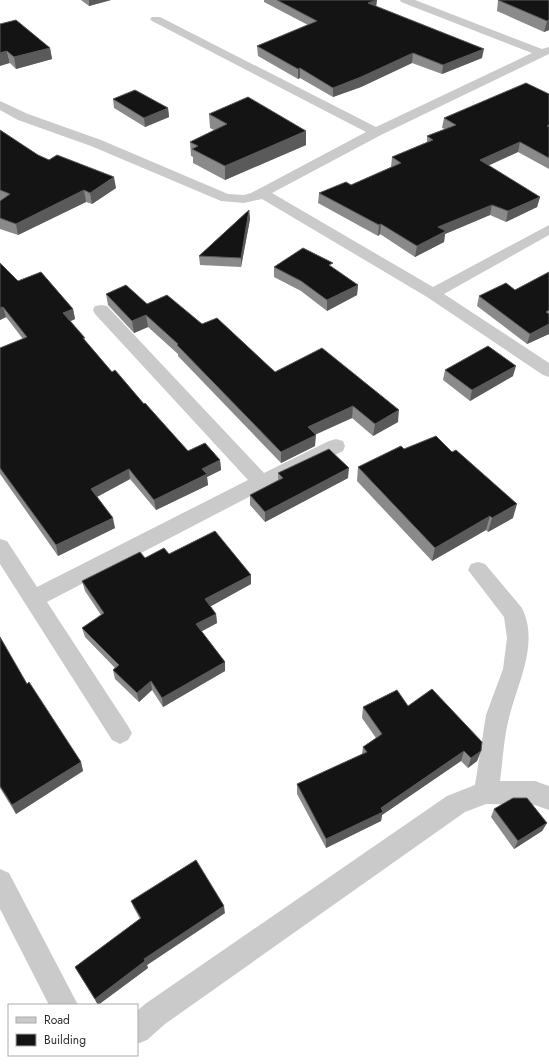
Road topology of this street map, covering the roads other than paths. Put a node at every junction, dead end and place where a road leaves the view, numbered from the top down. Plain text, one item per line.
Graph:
1 (405, 0) edge
2 (156, 20) dead end
3 (546, 51) edge
4 (0, 105) edge
5 (376, 132) junction
6 (262, 193) junction
7 (549, 229) edge
8 (433, 294) junction
9 (101, 310) dead end
10 (549, 371) edge
11 (336, 446) dead end
12 (261, 482) junction
13 (0, 547) edge
14 (478, 570) dead end
15 (34, 599) junction
16 (120, 733) dead end
17 (486, 792) junction
18 (549, 798) edge
19 (0, 882) edge
20 (63, 1004) edge
21 (138, 1029) edge

1 - 3 street
2 - 5 street
3 - 5 street
4 - 6 street
5 - 6 street
6 - 8 street
7 - 8 street
8 - 10 street
9 - 12 street
11 - 12 street
12 - 15 street
13 - 15 street
14 - 17 street
15 - 16 street
17 - 18 street
17 - 21 street
19 - 20 street

